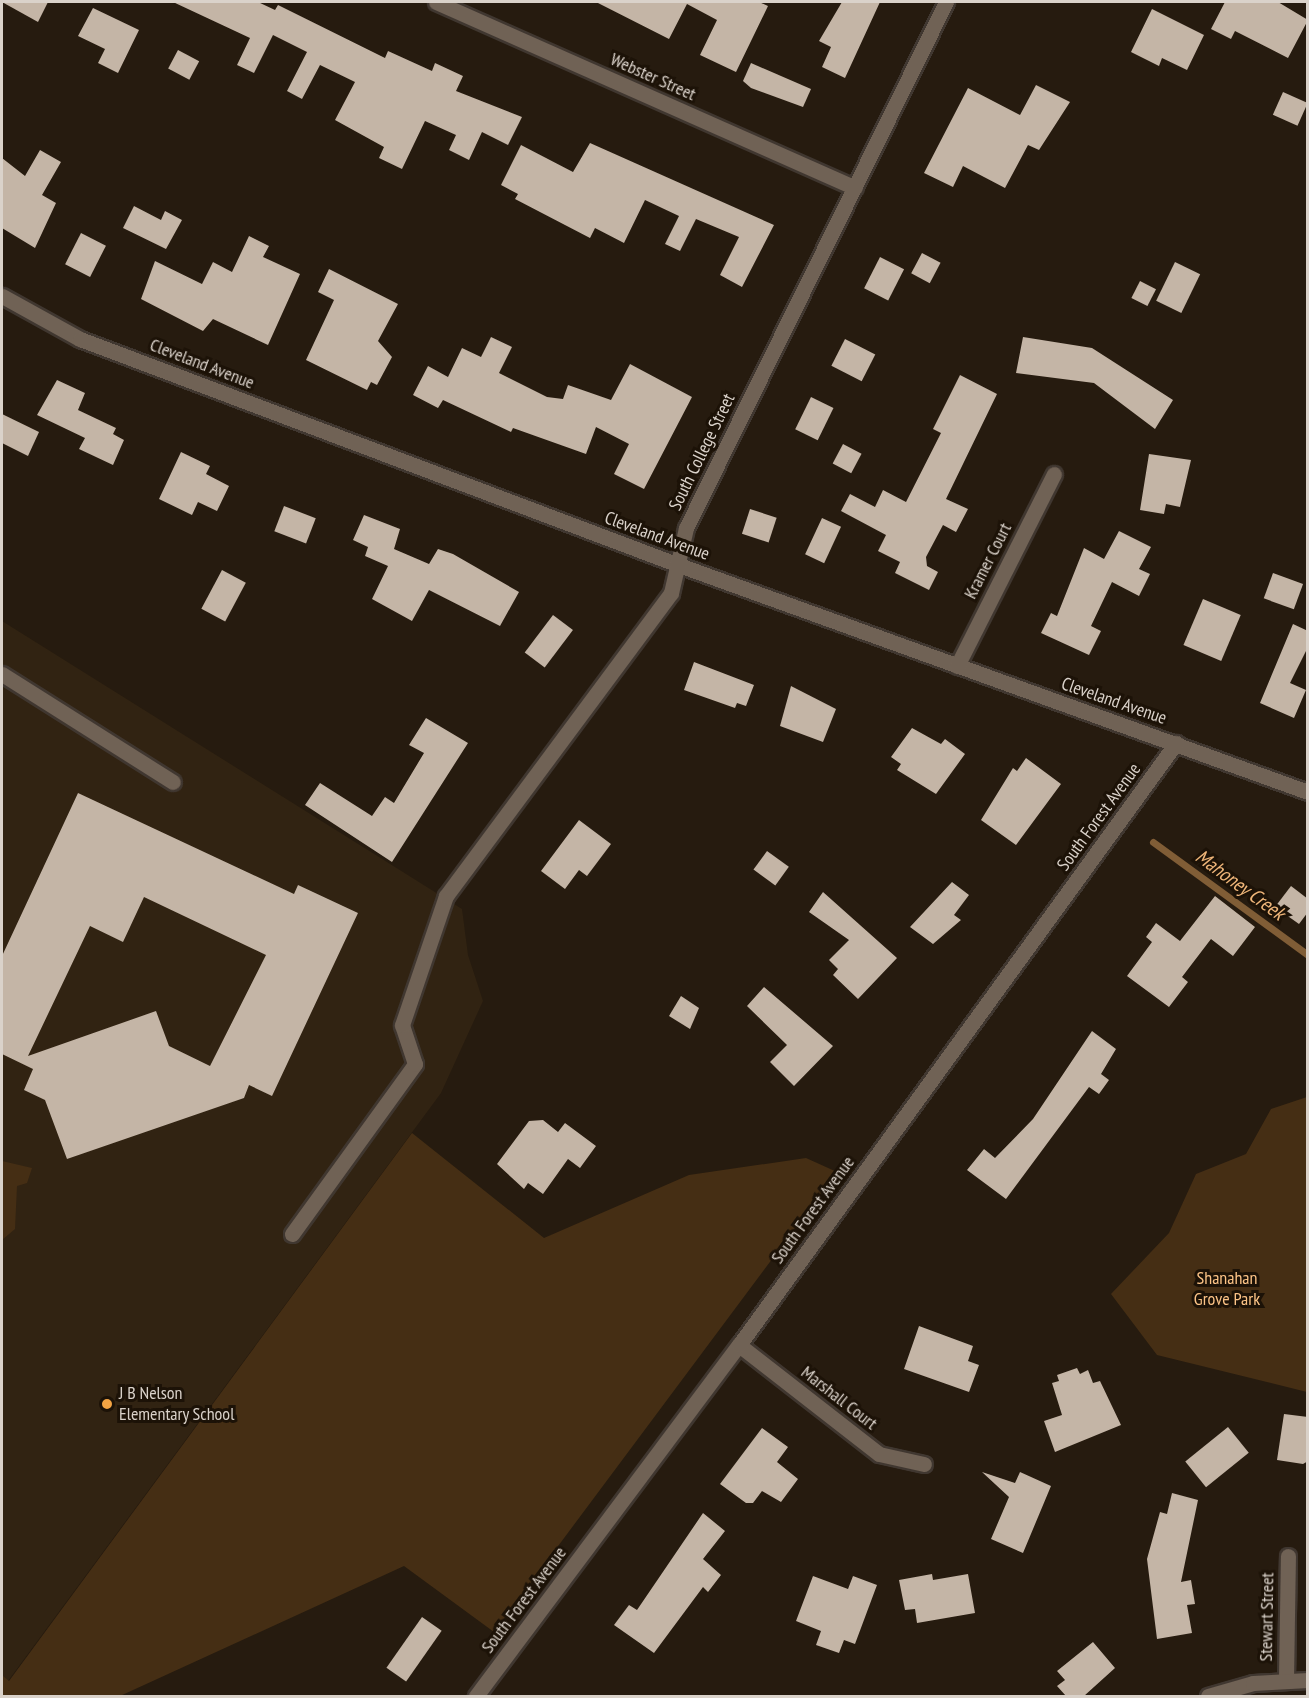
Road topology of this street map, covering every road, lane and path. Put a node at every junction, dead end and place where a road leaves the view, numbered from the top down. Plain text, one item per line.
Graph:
1 (436, 2) edge
2 (946, 2) edge
3 (855, 188) junction
4 (2, 296) edge
5 (1054, 474) dead end
6 (676, 564) junction
7 (957, 666) junction
8 (2, 674) edge
9 (1176, 743) junction
10 (173, 782) dead end
11 (1308, 792) edge
12 (292, 1234) dead end
13 (740, 1345) junction
14 (924, 1464) dead end
15 (1288, 1556) dead end
16 (1286, 1679) junction
17 (1308, 1680) edge
18 (476, 1696) edge
19 (1208, 1696) edge

1 - 3 street, Webster Street
2 - 3 street, South College Street
3 - 6 street, South College Street
4 - 6 street, Cleveland Avenue
5 - 7 street, Kramer Court
6 - 7 street, Cleveland Avenue
6 - 12 street, South College Street
7 - 9 street, Cleveland Avenue
8 - 10 street
9 - 11 street, Cleveland Avenue
9 - 13 street, South Forest Avenue
13 - 14 street, Marshall Court
13 - 18 street, South Forest Avenue
15 - 16 street, Stewart Street
16 - 17 street, Stewart Street
16 - 19 street, Stewart Street

